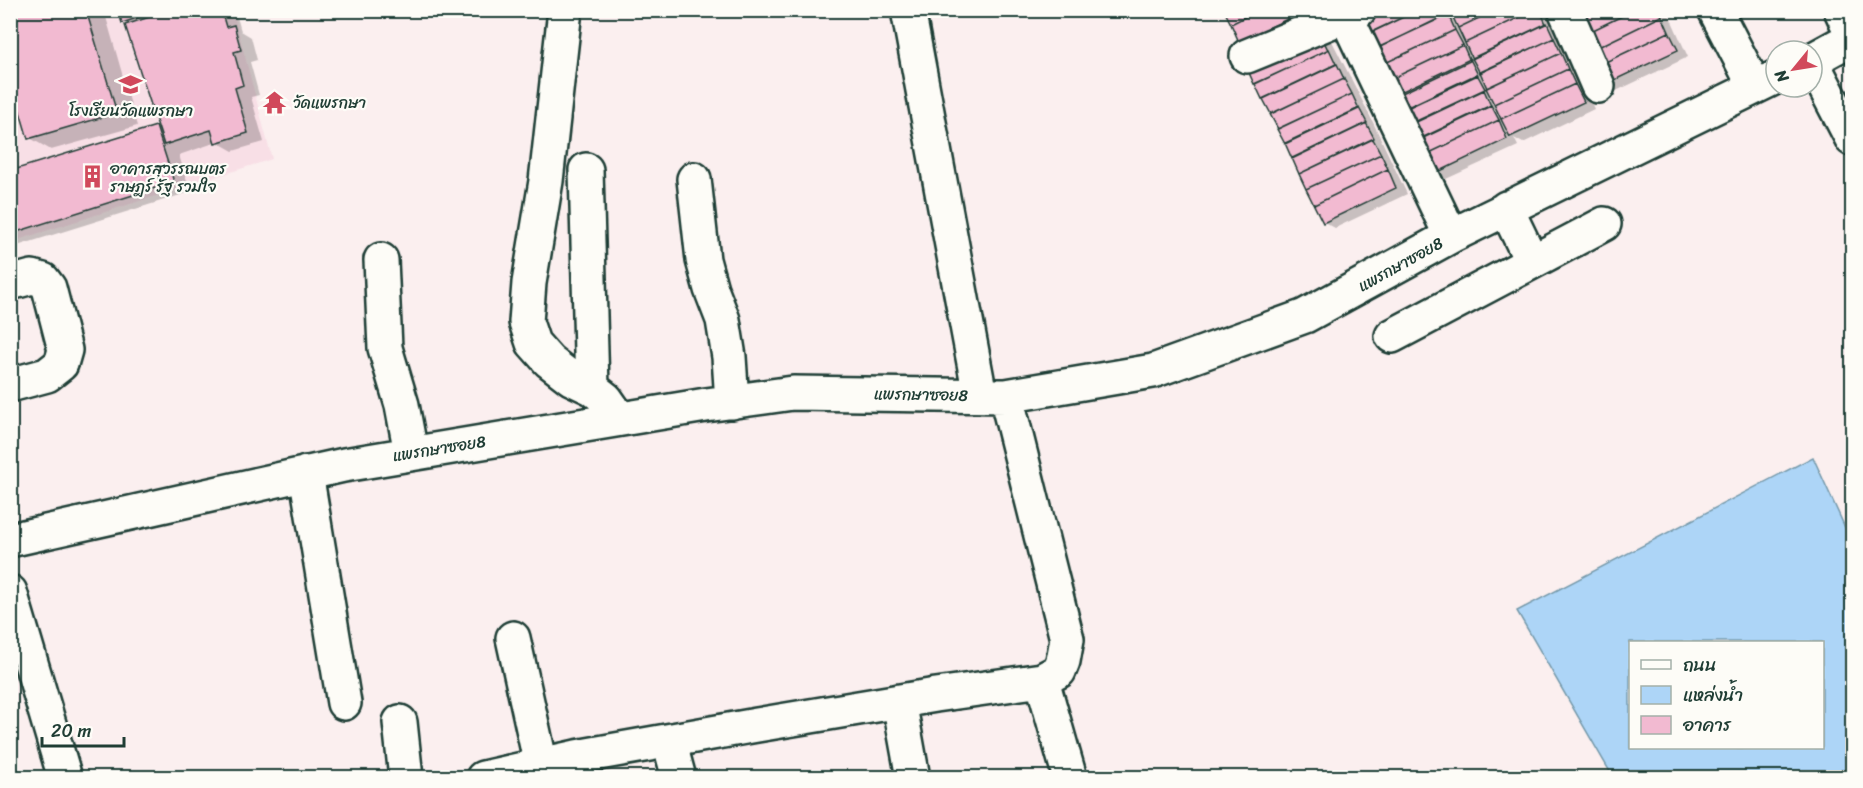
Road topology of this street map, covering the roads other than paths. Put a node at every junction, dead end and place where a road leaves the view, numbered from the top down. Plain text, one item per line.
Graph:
1 (565, 10) edge
2 (908, 10) edge
3 (1565, 10) edge
4 (1715, 10) edge
5 (1841, 10) edge
6 (1349, 13) edge
7 (1852, 36) edge
8 (1824, 54) edge
9 (1247, 56) dead end
10 (1764, 79) edge
11 (1764, 83) edge
12 (1824, 84) edge
13 (1598, 86) dead end
14 (1852, 139) edge
15 (586, 171) dead end
16 (694, 179) dead end
17 (1506, 208) junction
18 (1604, 224) dead end
19 (1451, 236) junction
20 (381, 260) dead end
21 (1532, 262) junction
22 (10, 283) edge
23 (1392, 336) dead end
24 (10, 385) edge
25 (592, 388) junction
26 (993, 395) junction
27 (732, 402) junction
28 (620, 419) junction
29 (411, 453) junction
30 (306, 473) junction
31 (10, 540) edge
32 (10, 592) edge
33 (513, 638) dead end
34 (1042, 680) junction
35 (900, 701) junction
36 (344, 703) dead end
37 (400, 722) dead end
38 (669, 741) junction
39 (541, 765) junction
40 (65, 777) edge
41 (406, 777) edge
42 (483, 777) edge
43 (679, 777) edge
44 (913, 777) edge
45 (1070, 777) edge

1 - 25 street
2 - 26 street
3 - 13 street
4 - 10 street
5 - 7 street
6 - 9 street
6 - 19 street
7 - 8 street
11 - 17 street, แพรกษาซอย8
12 - 14 street
15 - 25 street
16 - 27 street
17 - 19 street, แพรกษาซอย8
17 - 21 street
18 - 21 street
19 - 26 street, แพรกษาซอย8
20 - 29 street
21 - 23 street
22 - 24 street
25 - 28 street
26 - 27 street, แพรกษาซอย8
26 - 34 street
27 - 28 street, แพรกษาซอย8
28 - 29 street, แพรกษาซอย8
29 - 30 street, แพรกษาซอย8
30 - 31 street, แพรกษาซอย8
30 - 36 street
32 - 40 street
33 - 39 street
34 - 35 street
34 - 45 street
35 - 38 street
35 - 44 street
37 - 41 street
38 - 39 street
38 - 43 street
39 - 42 street

